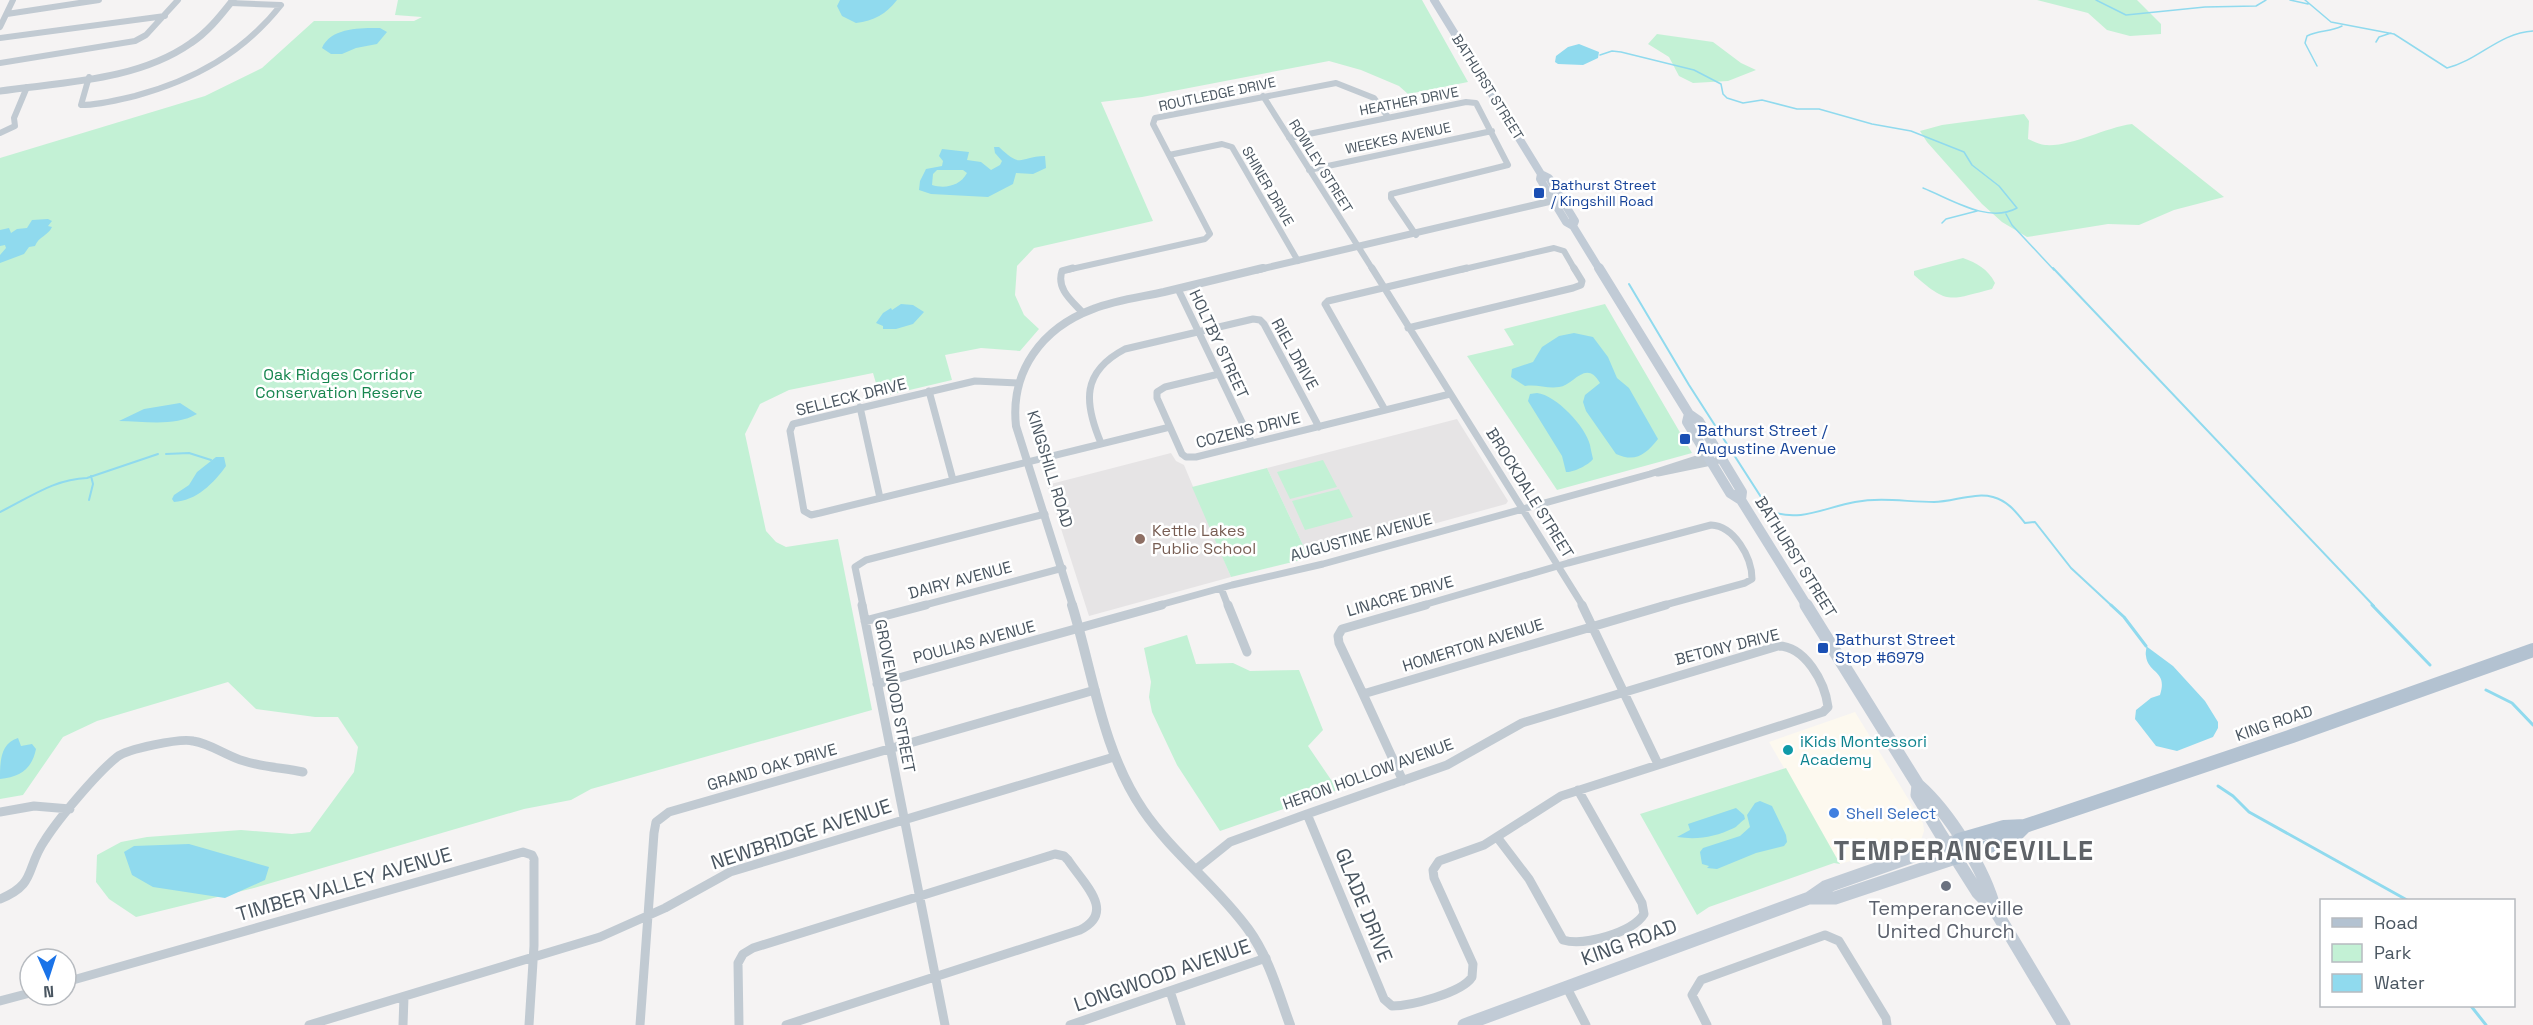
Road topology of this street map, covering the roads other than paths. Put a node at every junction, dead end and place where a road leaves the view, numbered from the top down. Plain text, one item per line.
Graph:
1 (14, 0) edge
2 (99, 0) edge
3 (178, 0) edge
4 (1434, 0) edge
5 (232, 2) edge
6 (7, 14) junction
7 (165, 16) junction
8 (0, 27) edge
9 (0, 38) edge
10 (0, 63) edge
11 (89, 77) junction
12 (27, 87) junction
13 (0, 91) edge
14 (1263, 96) junction
15 (1388, 117) junction
16 (1492, 131) junction
17 (0, 133) edge
18 (1289, 138) junction
19 (1169, 155) junction
20 (1309, 170) junction
21 (1559, 202) junction
22 (1416, 235) junction
23 (1358, 248) junction
24 (1298, 261) junction
25 (1178, 288) junction
26 (1383, 288) junction
27 (1083, 313) junction
28 (1408, 328) junction
29 (1198, 331) junction
30 (1219, 374) junction
31 (1019, 383) junction
32 (929, 391) junction
33 (1450, 393) junction
34 (860, 407) junction
35 (1385, 410) junction
36 (1319, 426) junction
37 (1170, 427) junction
38 (1101, 443) junction
39 (1251, 443) junction
40 (1715, 458) junction
41 (1028, 462) junction
42 (953, 480) junction
43 (880, 498) junction
44 (1522, 509) junction
45 (1045, 514) junction
46 (1558, 566) junction
47 (1063, 568) junction
48 (1221, 588) junction
49 (865, 621) junction
50 (1592, 625) junction
51 (1079, 628) junction
52 (2533, 650) edge
53 (1247, 652) dead end
54 (877, 684) junction
55 (1095, 690) junction
56 (1623, 692) junction
57 (1362, 694) junction
58 (890, 749) junction
59 (1114, 757) junction
60 (1658, 764) junction
61 (303, 772) dead end
62 (1403, 781) junction
63 (1578, 790) junction
64 (70, 808) junction
65 (0, 812) edge
66 (1307, 814) junction
67 (905, 819) junction
68 (2025, 826) junction
69 (1497, 837) junction
70 (1953, 842) junction
71 (1961, 856) junction
72 (1195, 870) junction
73 (920, 897) junction
74 (1809, 898) junction
75 (0, 899) edge
76 (648, 916) junction
77 (533, 958) junction
78 (1266, 958) junction
79 (936, 976) junction
80 (78, 979) edge
81 (1566, 986) junction
82 (1170, 991) junction
83 (18, 996) edge
84 (404, 997) junction
85 (0, 1001) edge
86 (309, 1025) edge
87 (403, 1025) edge
88 (529, 1025) edge
89 (640, 1025) edge
90 (739, 1025) edge
91 (786, 1025) edge
92 (945, 1025) edge
93 (1070, 1025) edge
94 (1180, 1025) edge
95 (1290, 1025) edge
96 (1464, 1025) edge
97 (1586, 1025) edge
98 (1707, 1025) edge
99 (1887, 1025) edge
100 (2064, 1025) edge

1 - 6 street
2 - 6 street
3 - 7 street
4 - 21 main road, BATHURST STREET
5 - 11 street
5 - 11 street
6 - 8 street
7 - 9 street
7 - 10 street
11 - 12 street
12 - 13 street
12 - 17 street
14 - 15 street, ROUTLEDGE DRIVE
14 - 18 street, ROWLEY STREET
14 - 19 street, ROUTLEDGE DRIVE
15 - 16 street, HEATHER DRIVE
15 - 18 street, HEATHER DRIVE
16 - 20 street, WEEKES AVENUE
16 - 22 street, HEATHER DRIVE
18 - 20 street, ROWLEY STREET
19 - 24 street, SHINER DRIVE
19 - 27 street, ROUTLEDGE DRIVE
20 - 23 street, ROWLEY STREET
21 - 22 street, KINGSHILL ROAD
21 - 40 main road, BATHURST STREET
22 - 23 street, KINGSHILL ROAD
23 - 24 street, KINGSHILL ROAD
23 - 26 street, BROCKDALE STREET
24 - 25 street, KINGSHILL ROAD
25 - 27 street, KINGSHILL ROAD
25 - 29 street, HOLTBY STREET
26 - 28 street, BROCKDALE STREET
26 - 28 street
26 - 35 street
27 - 31 street, KINGSHILL ROAD
28 - 33 street, BROCKDALE STREET
29 - 30 street, HOLTBY STREET
29 - 36 street, RIEL DRIVE
29 - 38 street
30 - 37 street, COZENS DRIVE
30 - 39 street, HOLTBY STREET
31 - 32 street, SELLECK DRIVE
31 - 41 street, KINGSHILL ROAD
32 - 34 street, SELLECK DRIVE
32 - 42 street
33 - 35 street, COZENS DRIVE
33 - 44 street, BROCKDALE STREET
34 - 43 street
34 - 43 street, SELLECK DRIVE
35 - 36 street, COZENS DRIVE
36 - 39 street, COZENS DRIVE
37 - 38 street, SELLECK DRIVE
37 - 39 street, COZENS DRIVE
38 - 41 street, SELLECK DRIVE
40 - 44 street, AUGUSTINE AVENUE
40 - 70 main road, BATHURST STREET
41 - 42 street, SELLECK DRIVE
41 - 45 street, KINGSHILL ROAD
42 - 43 street, SELLECK DRIVE
44 - 46 street, BROCKDALE STREET
44 - 48 street, AUGUSTINE AVENUE
45 - 47 street, KINGSHILL ROAD
45 - 49 street, GROVEWOOD STREET
46 - 50 street, BROCKDALE STREET
46 - 50 street, HOMERTON AVENUE
46 - 57 street, LINACRE DRIVE
47 - 49 street, DAIRY AVENUE
47 - 51 street, KINGSHILL ROAD
48 - 51 street, AUGUSTINE AVENUE
48 - 53 street
49 - 54 street, GROVEWOOD STREET
50 - 56 street, BROCKDALE STREET
50 - 57 street, HOMERTON AVENUE
51 - 54 street, POULIAS AVENUE
51 - 55 street, KINGSHILL ROAD
52 - 68 main road, KING ROAD
54 - 58 street, GROVEWOOD STREET
55 - 58 street, GRAND OAK DRIVE
55 - 59 street, KINGSHILL ROAD
56 - 60 street, BROCKDALE STREET
56 - 60 street, BETONY DRIVE
56 - 62 street, HERON HOLLOW AVENUE
57 - 62 street, LINACRE DRIVE
58 - 67 street, GROVEWOOD STREET
58 - 76 street, GRAND OAK DRIVE
59 - 67 street, NEWBRIDGE AVENUE
59 - 72 street, KINGSHILL ROAD
60 - 63 street
61 - 64 street
62 - 66 street, HERON HOLLOW AVENUE
63 - 69 street
63 - 69 street
64 - 65 street
64 - 75 street
66 - 69 street, GLADE DRIVE
66 - 72 street, HERON HOLLOW AVENUE
67 - 73 street, GROVEWOOD STREET
67 - 76 street, NEWBRIDGE AVENUE
68 - 70 main road, KING ROAD
68 - 71 main road, KING ROAD
70 - 71 main road, BATHURST STREET
70 - 74 main road, KING ROAD
71 - 74 main road, KING ROAD
71 - 100 main road, BATHURST STREET
72 - 78 street, KINGSHILL ROAD
73 - 79 street, GROVEWOOD STREET
73 - 79 street
73 - 90 street
74 - 81 main road, KING ROAD
76 - 77 street, NEWBRIDGE AVENUE
76 - 89 street, GRAND OAK DRIVE
77 - 80 street, TIMBER VALLEY AVENUE
77 - 84 street, NEWBRIDGE AVENUE
77 - 88 street
78 - 82 street, LONGWOOD AVENUE
78 - 95 street, KINGSHILL ROAD
79 - 91 street
79 - 92 street, GROVEWOOD STREET
81 - 96 main road, KING ROAD
81 - 97 street
82 - 93 street, LONGWOOD AVENUE
82 - 94 street
83 - 85 street
84 - 86 street, NEWBRIDGE AVENUE
84 - 87 street
98 - 99 street

